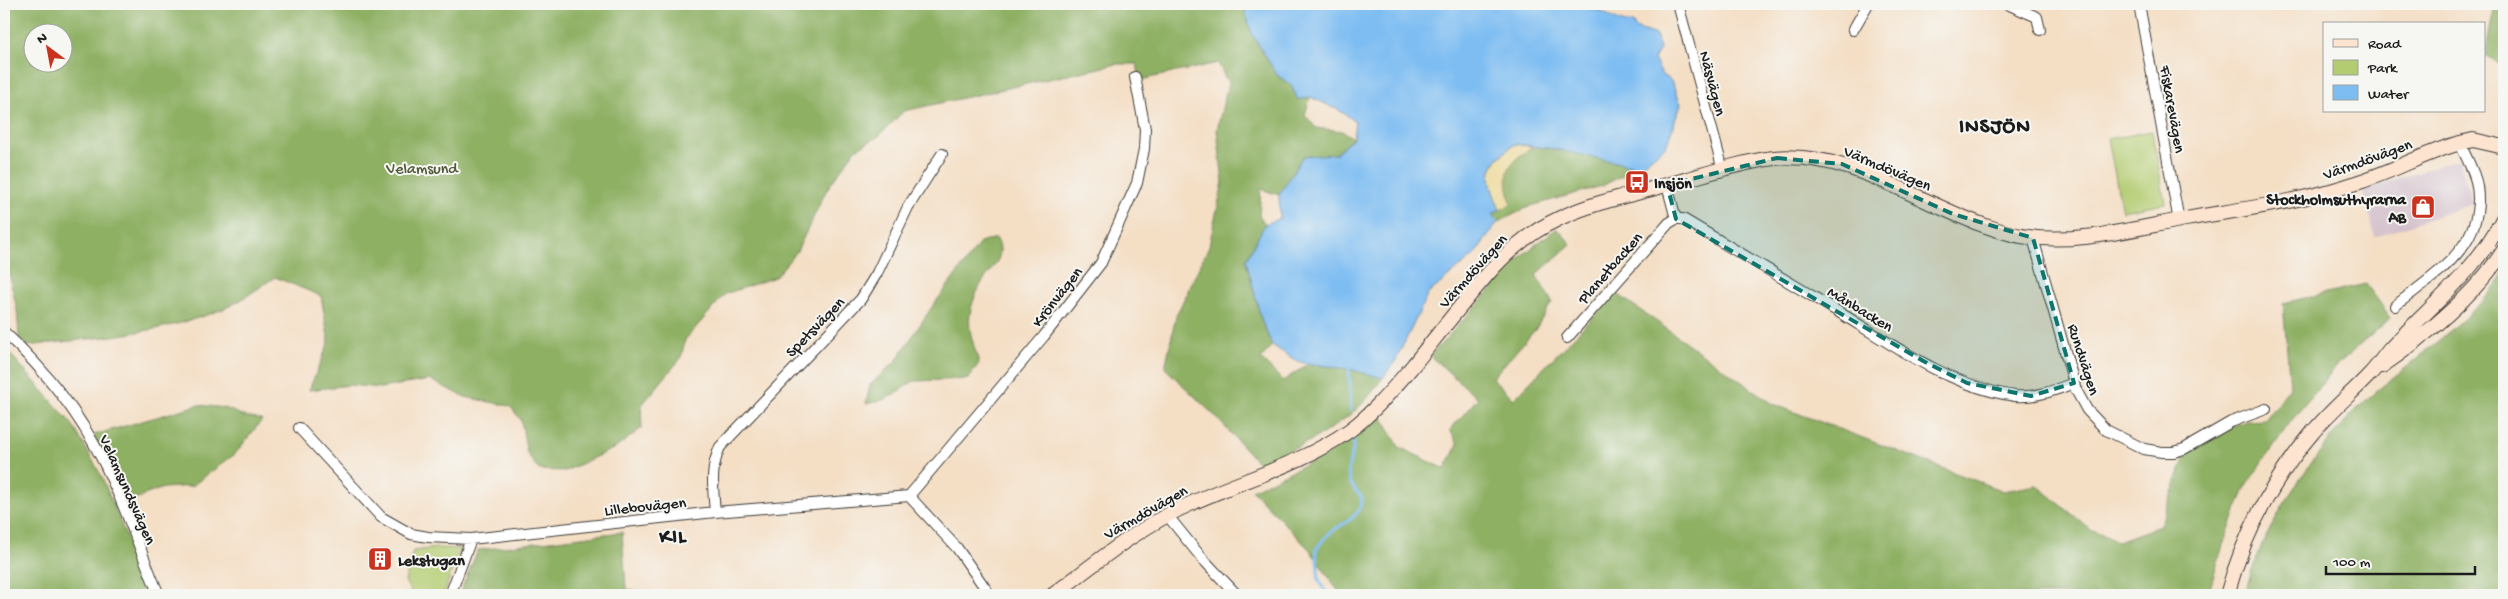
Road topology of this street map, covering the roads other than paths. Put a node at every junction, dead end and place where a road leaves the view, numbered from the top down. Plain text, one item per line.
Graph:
1 (1678, 4) edge
2 (1868, 4) edge
3 (2007, 4) edge
4 (2139, 4) edge
5 (1853, 30) dead end
6 (2040, 30) dead end
7 (1135, 77) dead end
8 (2460, 143) junction
9 (2504, 147) edge
10 (942, 154) dead end
11 (1723, 170) junction
12 (1667, 185) junction
13 (2504, 217) edge
14 (1676, 219) junction
15 (2179, 221) junction
16 (2033, 238) junction
17 (2504, 250) edge
18 (2396, 306) dead end
19 (4, 332) edge
20 (1567, 338) dead end
21 (2369, 375) junction
22 (2074, 383) junction
23 (2266, 409) dead end
24 (299, 428) dead end
25 (909, 496) junction
26 (715, 512) junction
27 (1167, 515) junction
28 (471, 539) junction
29 (159, 595) edge
30 (450, 595) edge
31 (990, 595) edge
32 (1054, 595) edge
33 (1237, 595) edge
34 (2228, 595) edge

1 - 11 street, Näsvägen
2 - 5 street
3 - 6 street
4 - 15 street, Fiskarevägen
7 - 25 street, Krönvägen
8 - 9 main road, Värmdövägen
8 - 15 main road, Värmdövägen
8 - 18 street
10 - 26 street, Spetsvägen
11 - 12 main road, Värmdövägen
11 - 16 main road, Värmdövägen
12 - 14 street
12 - 27 main road, Värmdövägen
13 - 21 main road
14 - 20 street, Planetbacken
14 - 22 street, Månbacken
15 - 16 main road, Värmdövägen
16 - 22 street, Rundvägen
17 - 21 main road
19 - 29 street, Velamsundsvägen
21 - 34 main road
22 - 23 street, Rundvägen
24 - 28 street, Lillebovägen
25 - 26 street, Lillebovägen
25 - 31 street
26 - 28 street, Lillebovägen
27 - 32 main road, Värmdövägen
27 - 33 street
28 - 30 street

